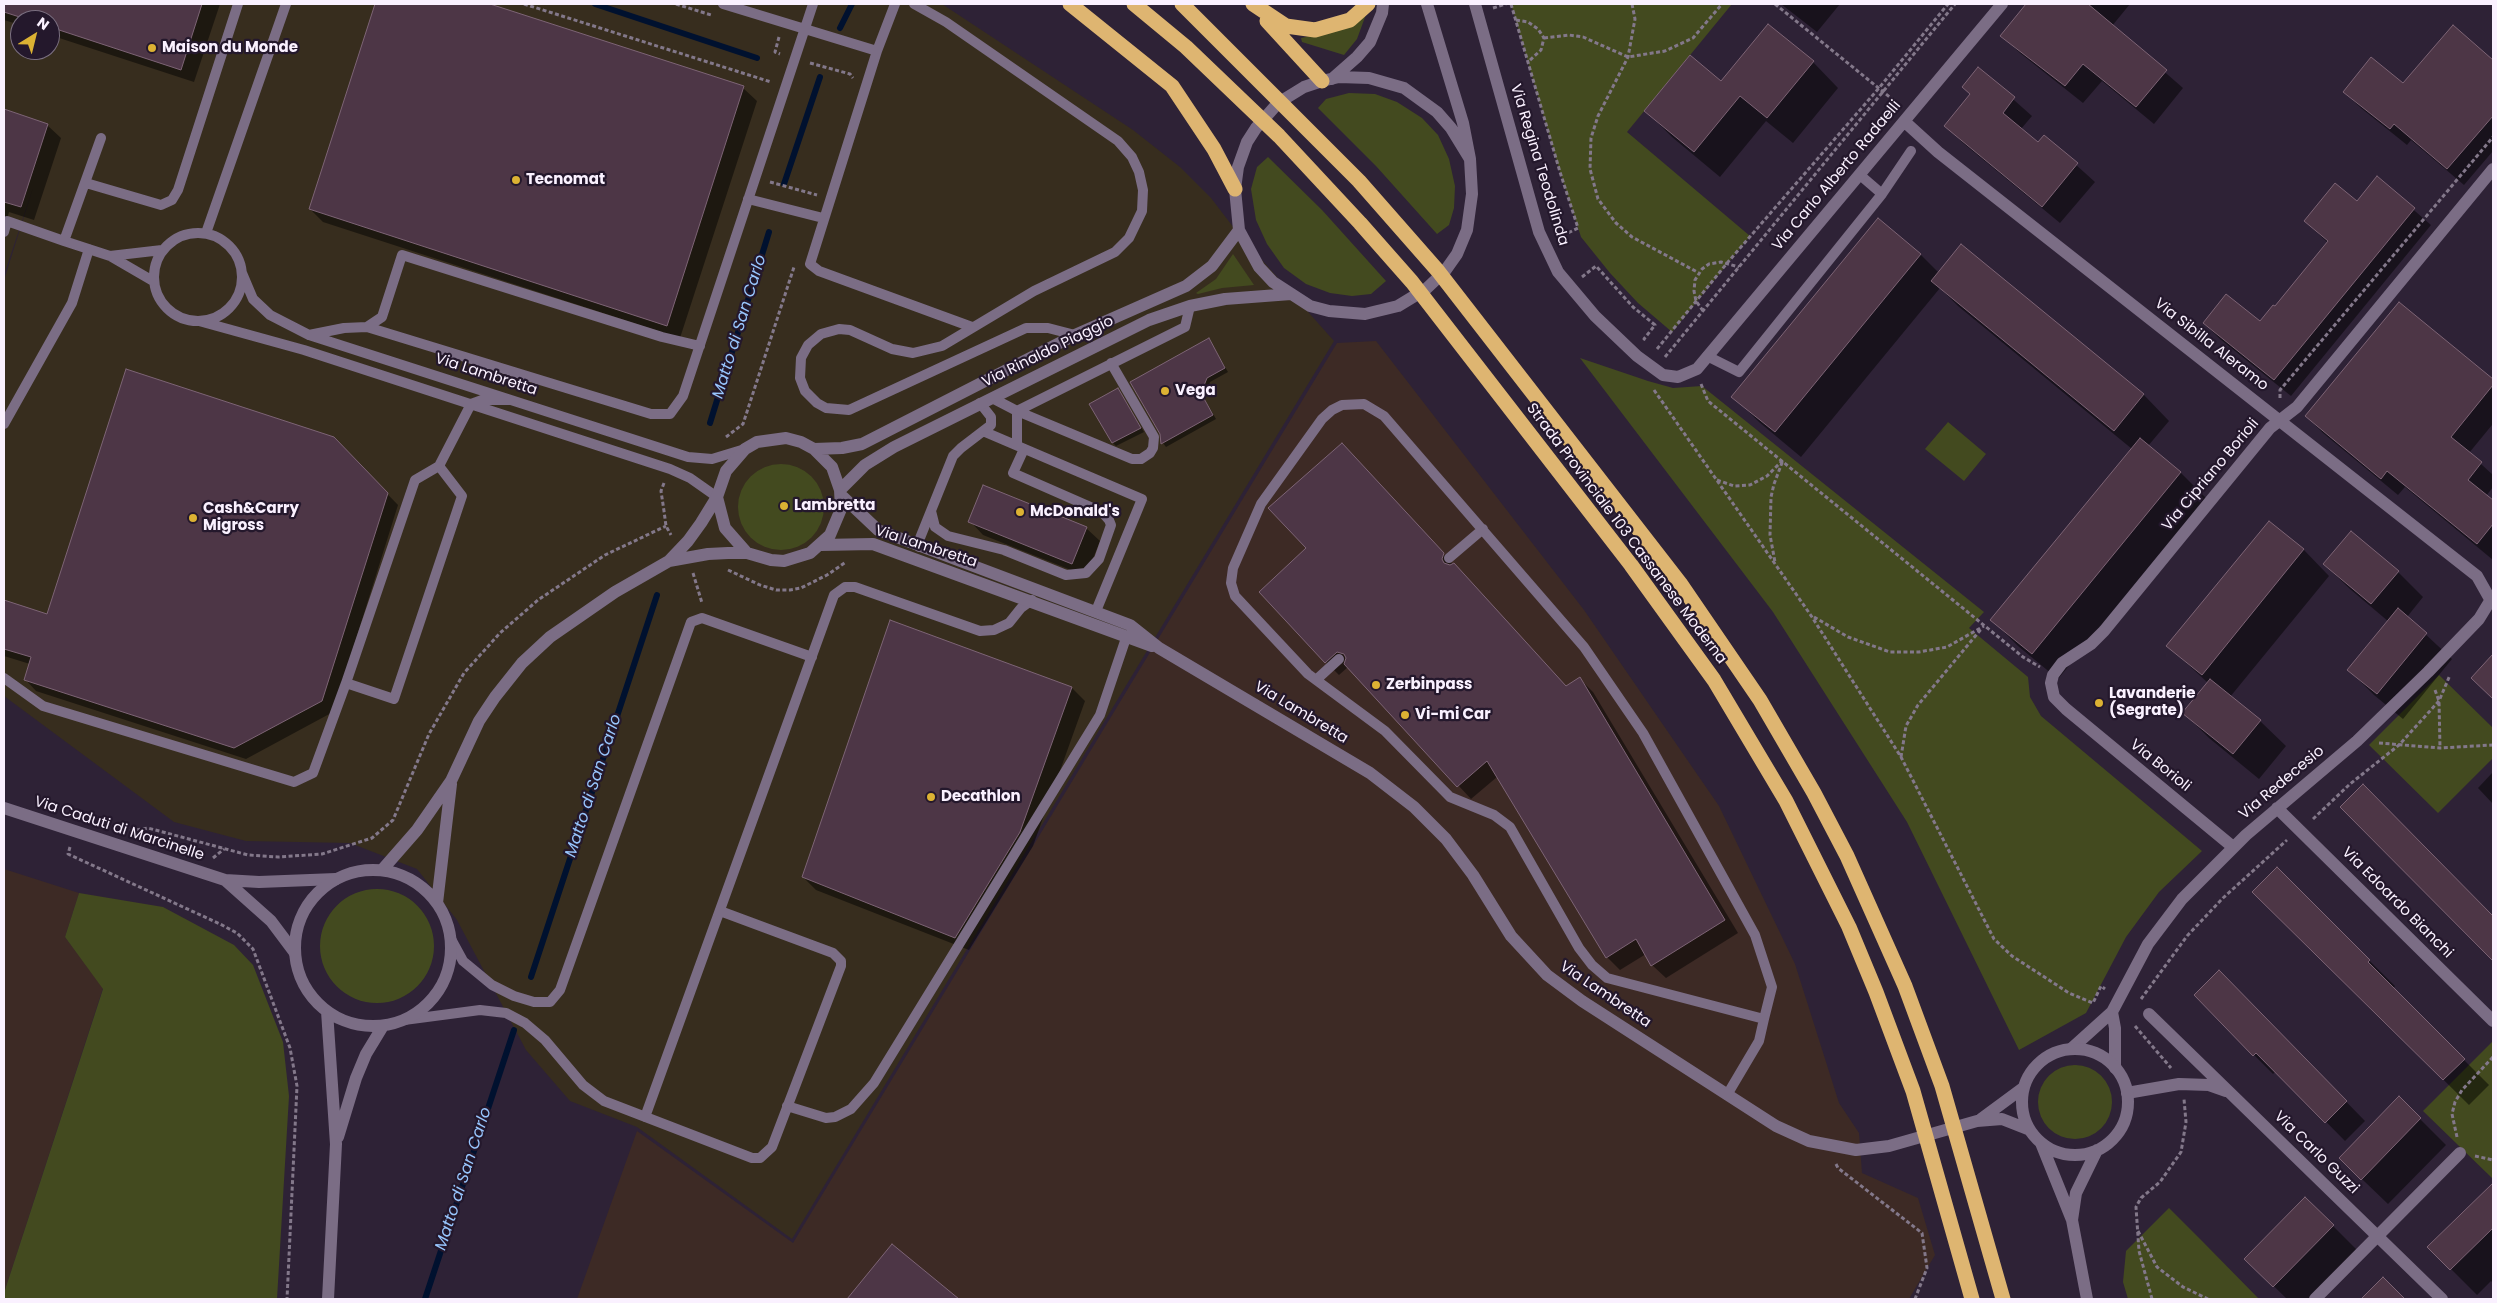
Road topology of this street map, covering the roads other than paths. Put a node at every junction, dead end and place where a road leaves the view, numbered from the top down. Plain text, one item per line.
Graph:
1 (238, 4) edge
2 (286, 4) edge
3 (723, 4) edge
4 (813, 4) edge
5 (894, 4) edge
6 (914, 4) edge
7 (1070, 4) edge
8 (1134, 4) edge
9 (1182, 4) edge
10 (1249, 4) edge
11 (1253, 4) edge
12 (1368, 4) edge
13 (1382, 4) edge
14 (1427, 4) edge
15 (1475, 4) edge
16 (2002, 4) edge
17 (804, 30) junction
18 (877, 51) junction
19 (1327, 80) junction
20 (1908, 118) junction
21 (102, 138) dead end
22 (1911, 151) dead end
23 (1470, 159) junction
24 (2493, 169) edge
25 (1860, 175) junction
26 (86, 183) junction
27 (1235, 189) junction
28 (1882, 194) junction
29 (748, 199) junction
30 (823, 218) junction
31 (1239, 230) junction
32 (4, 232) edge
33 (206, 233) junction
34 (64, 241) junction
35 (89, 249) junction
36 (162, 250) junction
37 (110, 256) junction
38 (242, 273) junction
39 (154, 282) junction
40 (1291, 294) junction
41 (1190, 306) junction
42 (199, 321) junction
43 (972, 327) junction
44 (367, 328) junction
45 (308, 335) junction
46 (1075, 335) junction
47 (700, 346) junction
48 (1708, 356) junction
49 (1111, 363) junction
50 (1697, 369) joint
51 (992, 398) junction
52 (510, 400) junction
53 (980, 403) junction
54 (471, 404) junction
55 (1017, 411) junction
56 (2280, 420) junction
57 (4, 424) edge
58 (986, 432) junction
59 (1021, 447) junction
60 (814, 448) junction
61 (745, 449) junction
62 (440, 466) junction
63 (841, 493) junction
64 (717, 497) junction
65 (931, 511) junction
66 (1483, 529) junction
67 (821, 545) junction
68 (919, 547) junction
69 (747, 553) junction
70 (682, 554) junction
71 (1449, 558) dead end
72 (2492, 598) edge
73 (1032, 600) junction
74 (1096, 611) junction
75 (1126, 638) junction
76 (1159, 648) junction
77 (812, 657) junction
78 (1339, 659) dead end
79 (4, 678) edge
80 (1316, 680) junction
81 (346, 683) junction
82 (2066, 710) joint
83 (451, 781) junction
84 (4, 808) edge
85 (2277, 808) junction
86 (2233, 847) junction
87 (382, 870) junction
88 (336, 879) junction
89 (225, 880) junction
90 (437, 903) junction
91 (720, 911) junction
92 (451, 939) junction
93 (295, 953) junction
94 (326, 1011) junction
95 (2112, 1012) junction
96 (2149, 1014) dead end
97 (1764, 1019) junction
98 (404, 1020) junction
99 (2493, 1021) edge
100 (383, 1026) junction
101 (2071, 1049) junction
102 (2115, 1068) junction
103 (2023, 1088) junction
104 (2127, 1093) junction
105 (2233, 1094) junction
106 (1727, 1095) junction
107 (787, 1106) junction
108 (645, 1117) junction
109 (1977, 1121) junction
110 (2030, 1130) junction
111 (2041, 1143) junction
112 (336, 1144) junction
113 (2097, 1150) junction
114 (2463, 1150) road end
115 (2072, 1220) junction
116 (2378, 1236) junction
117 (328, 1299) edge
118 (1972, 1299) edge
119 (2003, 1299) edge
120 (2087, 1299) edge
121 (2315, 1299) edge
122 (2442, 1299) edge

1 - 26 lane
2 - 33 lane
3 - 17 lane
4 - 17 lane
5 - 18 lane
6 - 43 lane
7 - 27 highway
8 - 118 highway, Strada Provinciale 103 Cassanese Moderna
9 - 119 highway, Strada Provinciale 103 Cassanese Moderna
10 - 19 highway
11 - 12 highway
13 - 19 street
14 - 23 street
15 - 50 street, Via Regina Teodolinda
16 - 20 street, Via Carlo Alberto Radaelli
17 - 18 lane
17 - 29 lane
18 - 30 lane
19 - 23 street
19 - 27 street
20 - 25 street, Via Carlo Alberto Radaelli
20 - 56 street, Via Sibilla Aleramo
21 - 26 lane
22 - 28 lane
23 - 40 street
24 - 56 street, Via Cipriano Borioli
25 - 28 lane
25 - 48 street, Via Carlo Alberto Radaelli
26 - 34 lane
27 - 31 street
28 - 48 lane
29 - 30 lane
29 - 47 lane
30 - 43 lane
31 - 40 street
31 - 46 street, Via Rinaldo Piaggio
32 - 34 lane
33 - 36 lane
33 - 38 lane, Via Lambretta
34 - 35 lane
35 - 37 lane
35 - 57 lane
36 - 37 lane
36 - 39 lane
37 - 39 lane
38 - 42 lane
38 - 45 lane, Via Lambretta
39 - 42 lane
40 - 41 street, Via Rinaldo Piaggio
41 - 49 lane
41 - 51 street, Via Rinaldo Piaggio
42 - 54 lane
43 - 46 lane
44 - 45 lane
44 - 47 lane
44 - 47 lane
45 - 52 lane, Via Lambretta
46 - 60 street, Via Rinaldo Piaggio
48 - 50 street, Via Carlo Alberto Radaelli
49 - 55 lane
49 - 55 lane
51 - 53 street, Via Rinaldo Piaggio
51 - 55 lane
52 - 54 lane
52 - 61 lane, Via Lambretta
53 - 58 lane
53 - 63 street, Via Rinaldo Piaggio
54 - 62 lane
54 - 64 lane
55 - 59 lane
56 - 72 street, Via Sibilla Aleramo
56 - 82 street, Via Cipriano Borioli
58 - 59 lane
58 - 65 lane
59 - 65 lane
59 - 74 lane
60 - 61 street, Via Rinaldo Piaggio
60 - 63 street, Via Rinaldo Piaggio
61 - 64 street, Via Rinaldo Piaggio
62 - 81 lane
62 - 81 lane
63 - 67 street, Via Rinaldo Piaggio
63 - 68 street, Via Lambretta
64 - 69 street
64 - 70 street, Via Rinaldo Piaggio
65 - 68 lane
66 - 71 lane
66 - 80 lane
66 - 97 lane
67 - 69 street, Via Rinaldo Piaggio
67 - 73 street, Via Lambretta
68 - 74 street, Via Lambretta
69 - 70 street, Via Rinaldo Piaggio
70 - 83 street, Via Rinaldo Piaggio
72 - 85 street, Via Redecesio
73 - 75 street, Via Lambretta
73 - 77 lane
74 - 76 street, Via Lambretta
75 - 76 street, Via Lambretta
75 - 107 lane
76 - 106 street, Via Lambretta
77 - 91 lane
77 - 92 lane
78 - 80 lane
79 - 81 lane
80 - 97 lane
82 - 86 street, Via Borioli
83 - 87 street, Via Rinaldo Piaggio
83 - 90 street, Via Rinaldo Piaggio
84 - 89 street, Via Caduti di Marcinelle
85 - 86 street, Via Redecesio
85 - 99 street, Via Edoardo Bianchi
86 - 95 street, Via Redecesio
87 - 88 street
87 - 90 street
88 - 89 street, Via Caduti di Marcinelle
88 - 93 street
89 - 93 street, Via Caduti di Marcinelle
90 - 92 street
91 - 107 lane
91 - 108 lane
92 - 98 street
93 - 94 street
94 - 100 street
94 - 112 street
95 - 101 street, Via Redecesio
95 - 102 street
96 - 105 street, Via Carlo Guzzi
97 - 106 lane
98 - 100 street
98 - 108 lane
100 - 112 street
101 - 102 street
101 - 103 street
102 - 104 street
103 - 109 street, Via Lambretta
103 - 110 street
104 - 105 street, Via Carlo Guzzi
104 - 113 street
105 - 116 street, Via Carlo Guzzi
106 - 109 street, Via Lambretta
107 - 108 lane
109 - 110 street, Via Lambretta
110 - 111 street
111 - 113 street
111 - 115 street
112 - 117 street
113 - 115 street
114 - 116 street
115 - 120 street
116 - 121 street
116 - 122 street, Via Carlo Guzzi

